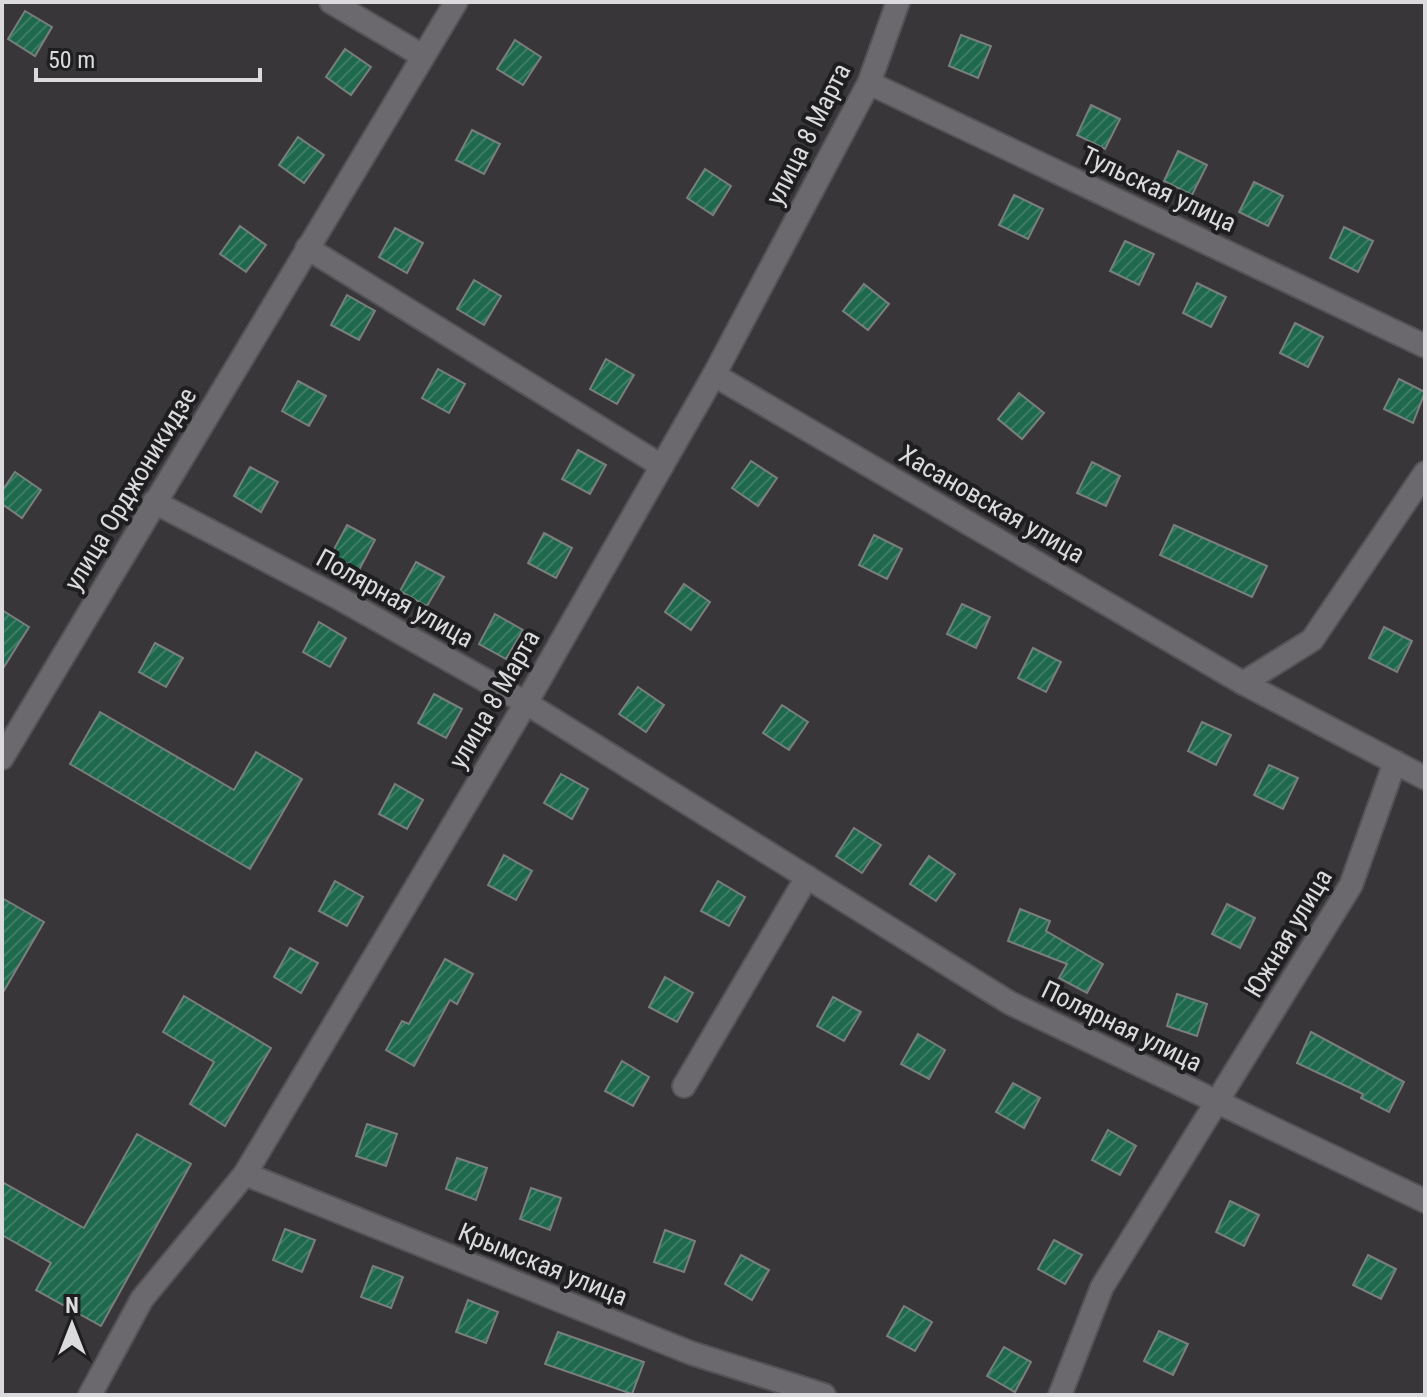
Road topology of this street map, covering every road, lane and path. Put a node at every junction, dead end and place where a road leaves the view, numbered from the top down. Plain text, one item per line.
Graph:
1 (331, 2) edge
2 (456, 2) edge
3 (898, 2) edge
4 (423, 56) junction
5 (869, 83) junction
6 (307, 248) junction
7 (1425, 346) edge
8 (714, 375) junction
9 (662, 466) junction
10 (1425, 473) edge
11 (154, 502) junction
12 (1243, 683) junction
13 (526, 703) junction
14 (2, 758) edge
15 (1395, 762) junction
16 (1425, 778) edge
17 (807, 877) junction
18 (684, 1086) dead end
19 (1219, 1104) junction
20 (245, 1174) junction
21 (1425, 1201) edge
22 (90, 1395) edge
23 (824, 1395) edge
24 (1060, 1395) edge

1 - 4 street
2 - 4 street, улица Орджоникидзе
3 - 5 street, улица 8 Марта
4 - 6 street, улица Орджоникидзе
5 - 7 street, Тульская улица
5 - 8 street, улица 8 Марта
6 - 9 street
6 - 11 street, улица Орджоникидзе
8 - 9 street, улица 8 Марта
8 - 12 street, Хасановская улица
9 - 13 street, улица 8 Марта
10 - 12 street
11 - 13 street, Полярная улица
11 - 14 street, улица Орджоникидзе
12 - 15 street
13 - 17 street, Полярная улица
13 - 20 street, улица 8 Марта
15 - 16 street
15 - 19 street, Южная улица
17 - 18 street
17 - 19 street, Полярная улица
19 - 21 street, Полярная улица
19 - 24 street, Южная улица
20 - 22 street, улица 8 Марта
20 - 23 street, Крымская улица

